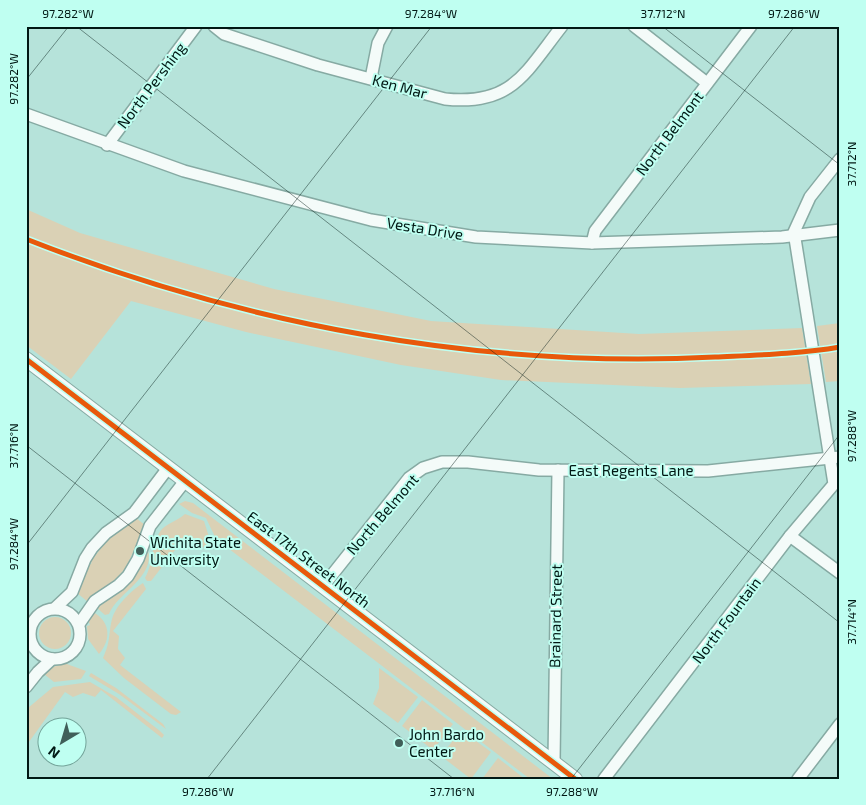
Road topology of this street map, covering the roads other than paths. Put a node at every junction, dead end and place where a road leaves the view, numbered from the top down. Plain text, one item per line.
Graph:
1 (196, 26) edge
2 (214, 26) edge
3 (387, 26) edge
4 (562, 26) edge
5 (634, 26) edge
6 (752, 26) edge
7 (370, 78) junction
8 (707, 83) junction
9 (26, 114) edge
10 (107, 145) junction
11 (840, 159) edge
12 (840, 230) edge
13 (795, 235) junction
14 (592, 244) junction
15 (26, 360) edge
16 (835, 457) edge
17 (168, 468) junction
18 (424, 468) joint
19 (558, 470) junction
20 (185, 481) junction
21 (790, 536) junction
22 (840, 573) edge
23 (324, 585) junction
24 (54, 608) junction
25 (79, 624) junction
26 (29, 647) edge
27 (52, 659) junction
28 (26, 687) edge
29 (840, 724) edge
30 (554, 762) junction
31 (575, 779) edge
32 (604, 779) edge
33 (798, 779) edge

1 - 10 street, North Pershing
2 - 7 street, Ken Mar
3 - 7 street
4 - 7 street, Ken Mar
5 - 8 street
6 - 8 street, North Belmont
8 - 14 street, North Belmont
9 - 10 street, Vesta Drive
10 - 14 street, Vesta Drive
11 - 13 street
12 - 13 street, Vesta Drive
13 - 14 street, Vesta Drive
13 - 16 street, North Fountain
15 - 17 street, East 17th Street North
16 - 19 street, East Regents Lane
16 - 21 street, North Fountain
17 - 20 street, East 17th Street North
17 - 24 street
18 - 19 street, East Regents Lane
18 - 23 street, North Belmont
19 - 30 street, Brainard Street
20 - 23 street, East 17th Street North
20 - 25 street
21 - 22 street
21 - 32 street, North Fountain
23 - 30 street, East 17th Street North
24 - 25 street
24 - 26 street
25 - 27 street
26 - 27 street
27 - 28 street
29 - 33 street
30 - 31 street, East 17th Street North

